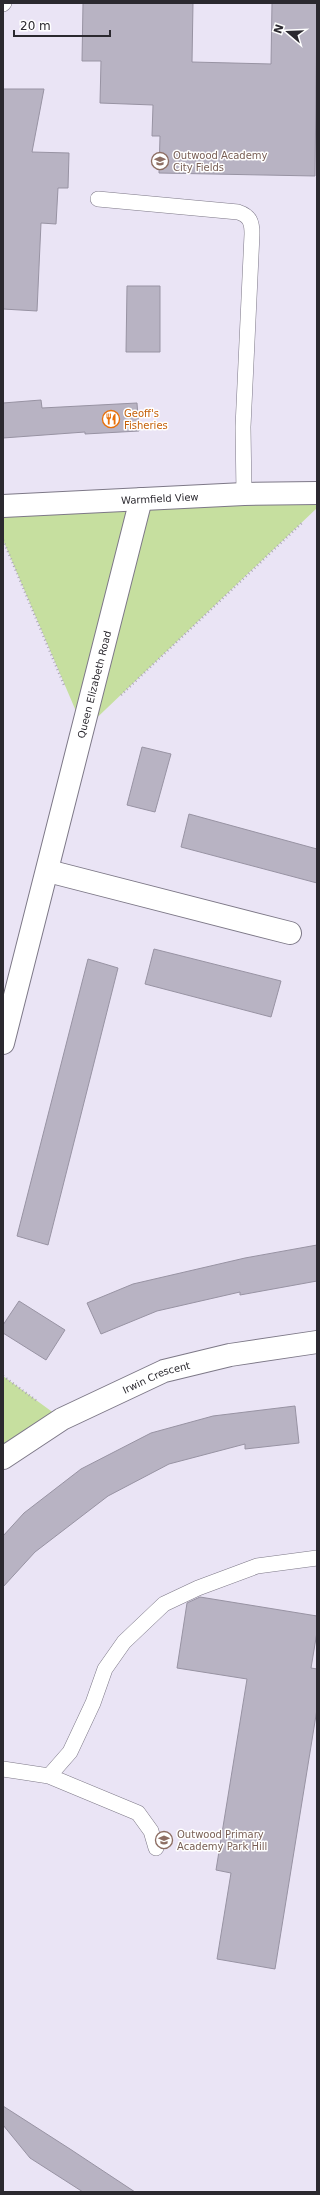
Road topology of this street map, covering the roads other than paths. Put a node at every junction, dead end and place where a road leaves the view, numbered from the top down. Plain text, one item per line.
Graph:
1 (98, 199) dead end
2 (317, 493) edge
3 (244, 494) junction
4 (141, 498) junction
5 (3, 506) edge
6 (48, 871) junction
7 (290, 933) dead end
8 (3, 1043) edge
9 (317, 1342) edge
10 (5, 1455) edge
11 (317, 1558) edge
12 (3, 1769) edge
13 (50, 1776) junction
14 (156, 1848) dead end

1 - 3 lane
2 - 3 street, Warmfield View
3 - 4 street, Warmfield View
4 - 5 street, Warmfield View
4 - 6 street, Queen Elizabeth Road
6 - 7 street
6 - 8 street, Queen Elizabeth Road
9 - 10 street, Irwin Crescent
11 - 13 lane
12 - 13 lane
13 - 14 lane

